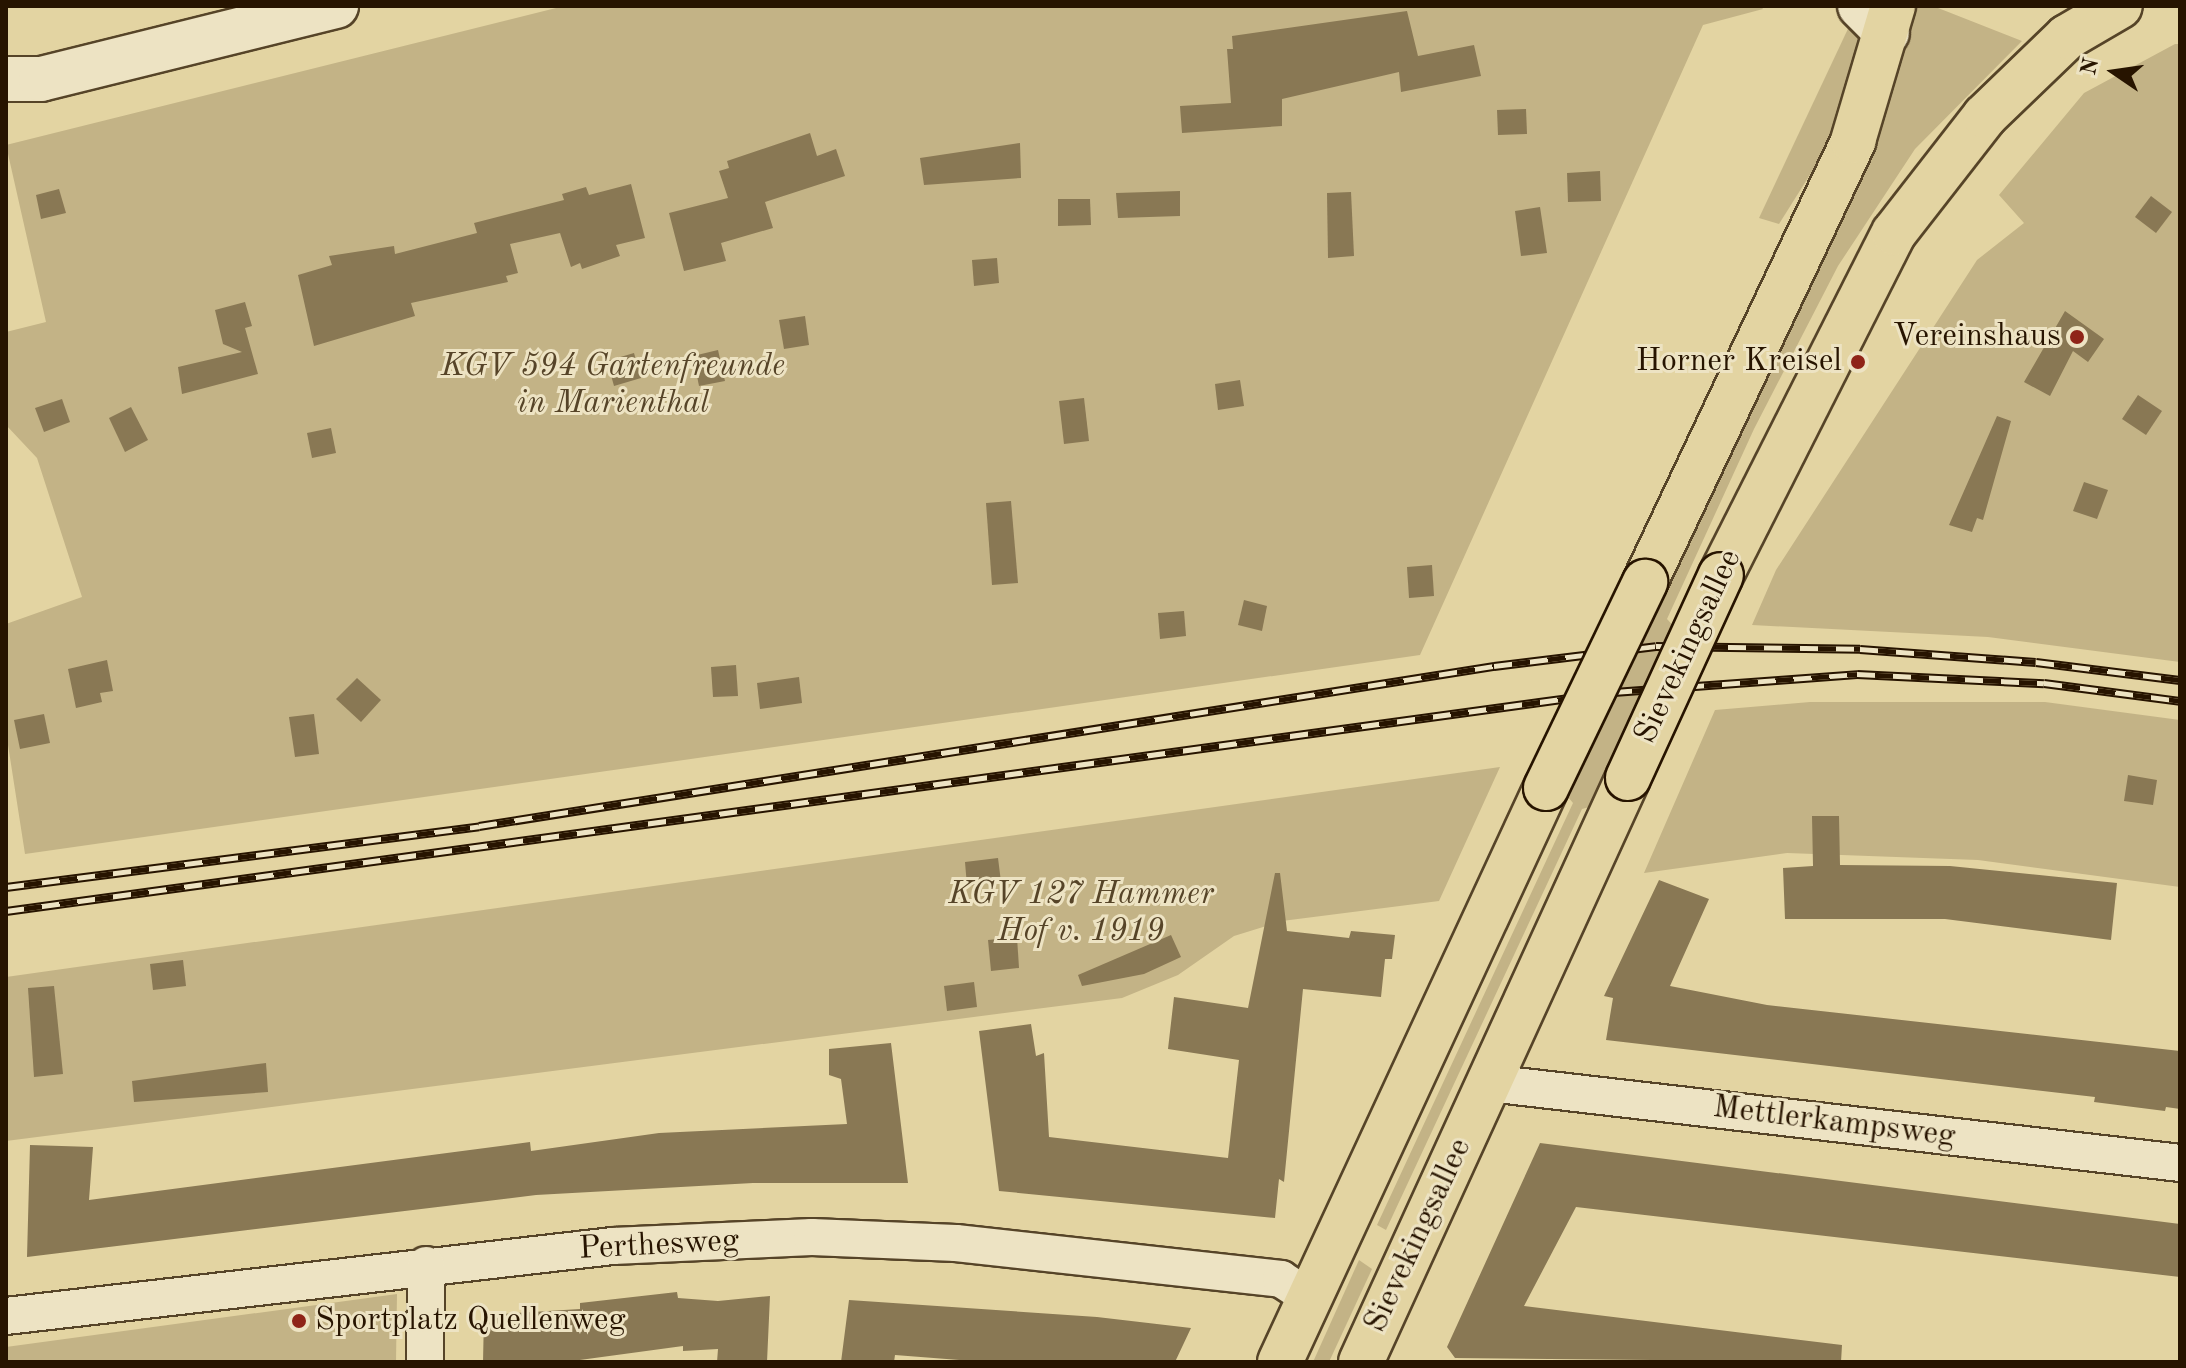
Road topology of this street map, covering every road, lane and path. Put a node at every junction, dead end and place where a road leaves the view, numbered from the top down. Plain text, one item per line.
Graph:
1 (336, 6) edge
2 (2120, 6) edge
3 (1880, 15) edge
4 (24, 79) edge
5 (6, 103) edge
6 (1489, 1083) junction
7 (2180, 1163) edge
8 (426, 1265) junction
9 (1309, 1297) junction
10 (6, 1316) edge
11 (425, 1362) edge
12 (1280, 1362) edge
13 (1361, 1362) edge

1 - 4 main road
2 - 6 main road, Sievekingsallee, bridge
3 - 9 main road, bridge
4 - 5 main road
6 - 7 street, Mettlerkampsweg
6 - 13 main road, Sievekingsallee
8 - 9 street, Perthesweg
8 - 10 street, Perthesweg
8 - 11 street
9 - 12 main road

